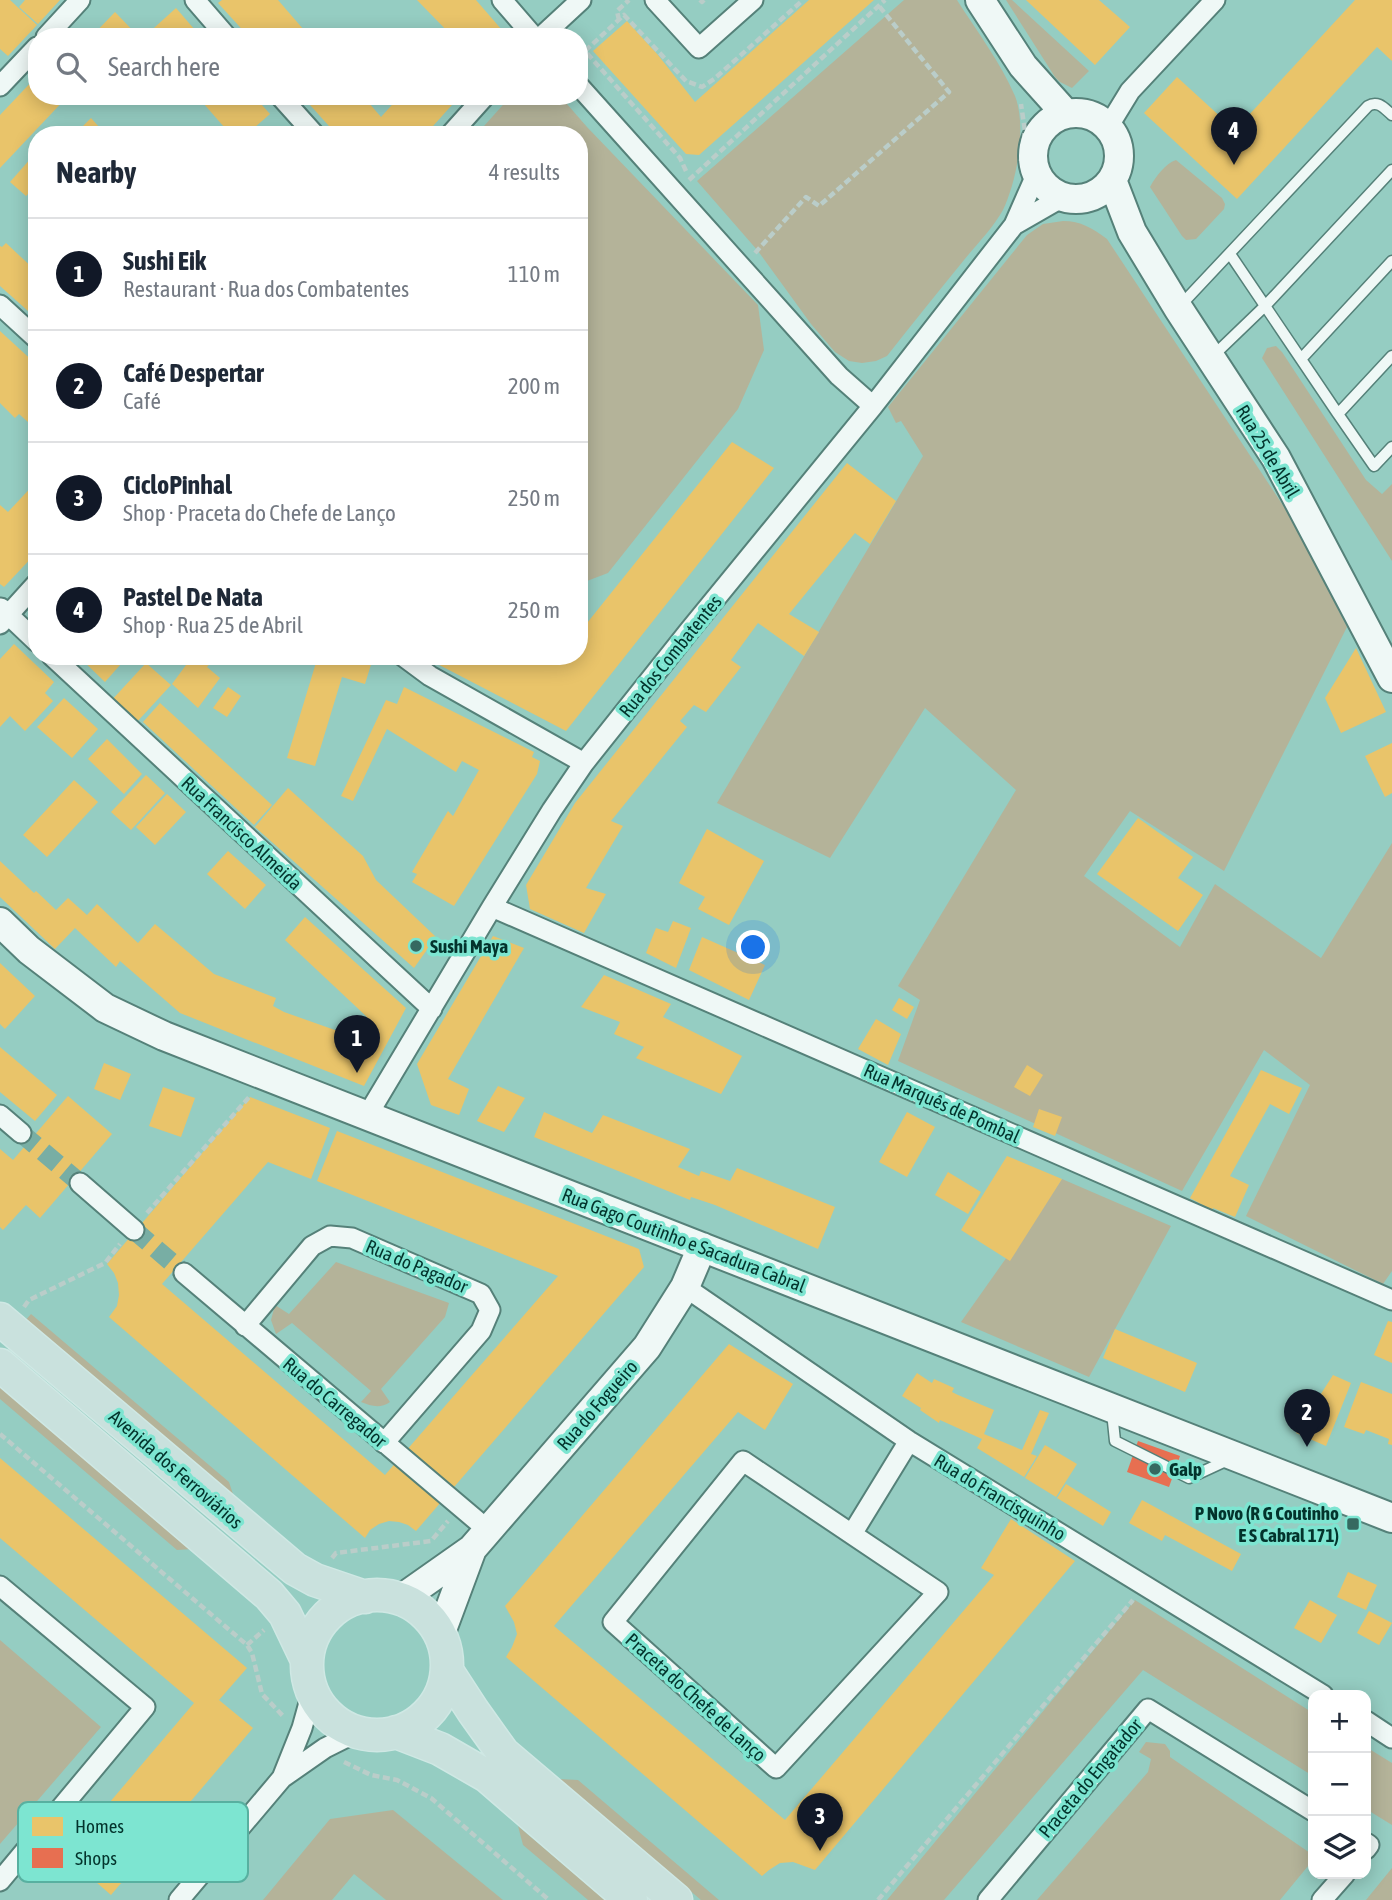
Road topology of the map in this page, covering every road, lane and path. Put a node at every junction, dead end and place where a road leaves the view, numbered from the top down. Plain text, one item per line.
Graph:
1 (80, 0) edge
2 (195, 0) edge
3 (502, 0) edge
4 (581, 0) edge
5 (629, 0) edge
6 (655, 0) edge
7 (753, 0) edge
8 (803, 0) edge
9 (885, 0) edge
10 (980, 0) edge
11 (1215, 0) edge
12 (879, 6) junction
13 (619, 20) junction
14 (54, 28) edge
15 (220, 28) edge
16 (526, 28) edge
17 (551, 28) edge
18 (588, 48) edge
19 (588, 54) edge
20 (28, 56) edge
21 (1021, 80) junction
22 (0, 86) edge
23 (588, 96) edge
24 (288, 105) edge
25 (477, 105) edge
26 (1066, 114) junction
27 (1392, 116) edge
28 (306, 126) edge
29 (458, 126) edge
30 (1108, 127) junction
31 (1040, 131) junction
32 (1028, 170) junction
33 (1392, 170) edge
34 (690, 178) junction
35 (1112, 180) junction
36 (698, 188) dead end
37 (675, 192) junction
38 (1074, 198) junction
39 (1014, 225) junction
40 (1132, 232) junction
41 (746, 244) dead end
42 (1230, 254) junction
43 (1392, 261) edge
44 (0, 305) edge
45 (1266, 305) junction
46 (1178, 308) junction
47 (28, 331) edge
48 (1392, 356) edge
49 (1210, 358) junction
50 (1301, 359) junction
51 (873, 407) junction
52 (1338, 414) junction
53 (1392, 447) edge
54 (28, 591) edge
55 (3, 615) edge
56 (28, 635) edge
57 (62, 665) edge
58 (415, 665) edge
59 (1392, 677) edge
60 (584, 763) junction
61 (492, 907) junction
62 (0, 922) edge
63 (432, 1010) junction
64 (262, 1101) dead end
65 (0, 1115) edge
66 (368, 1116) junction
67 (21, 1133) tunnel mouth
68 (80, 1183) tunnel mouth
69 (133, 1229) junction
70 (702, 1247) junction
71 (184, 1273) tunnel mouth
72 (685, 1287) junction
73 (1392, 1300) edge
74 (4, 1323) edge
75 (244, 1326) junction
76 (0, 1365) edge
77 (1112, 1408) junction
78 (0, 1434) edge
79 (909, 1441) junction
80 (384, 1443) junction
81 (1235, 1456) junction
82 (1392, 1518) edge
83 (852, 1534) junction
84 (480, 1540) junction
85 (0, 1586) edge
86 (1145, 1586) junction
87 (365, 1597) junction
88 (401, 1599) junction
89 (440, 1635) junction
90 (307, 1660) junction
91 (447, 1671) junction
92 (1315, 1690) edge
93 (312, 1692) junction
94 (1371, 1724) edge
95 (302, 1728) junction
96 (357, 1732) junction
97 (396, 1732) junction
98 (1392, 1738) edge
99 (325, 1748) junction
100 (282, 1778) junction
101 (66, 1802) edge
102 (1308, 1808) edge
103 (248, 1818) edge
104 (18, 1859) edge
105 (1341, 1879) edge
106 (0, 1881) edge
107 (193, 1882) edge
108 (178, 1900) edge
109 (549, 1900) edge
110 (631, 1900) edge
111 (676, 1900) edge
112 (878, 1900) edge
113 (988, 1900) edge
114 (1322, 1900) edge

1 - 14 street
2 - 15 street
3 - 16 street
4 - 17 street
5 - 13 path
6 - 7 street
8 - 13 path
9 - 12 path
10 - 21 street
11 - 30 street
12 - 34 path
12 - 41 path
13 - 18 path
19 - 34 path
20 - 22 street
21 - 26 street
21 - 31 street
21 - 32 path
23 - 37 street
24 - 28 street
25 - 29 street
26 - 30 street
26 - 31 street
27 - 42 lane
30 - 35 street
31 - 32 street
32 - 38 street
32 - 39 street, Rua dos Combatentes
33 - 45 lane
34 - 36 path
34 - 37 path
35 - 38 street
35 - 40 street, Rua 25 de Abril
37 - 51 street
38 - 39 street, Rua dos Combatentes
38 - 40 street, Rua 25 de Abril
39 - 51 street, Rua dos Combatentes
40 - 46 street, Rua 25 de Abril
42 - 45 lane
42 - 46 lane
43 - 50 lane
44 - 47 street
45 - 49 lane
45 - 50 lane
46 - 49 street, Rua 25 de Abril
48 - 52 lane
49 - 59 street, Rua 25 de Abril
50 - 52 lane
51 - 60 street, Rua dos Combatentes
52 - 53 lane
54 - 55 street
55 - 56 street
57 - 63 street, Rua Francisco Almeida
58 - 60 street
60 - 61 street, Rua dos Combatentes
61 - 63 street, Rua dos Combatentes
61 - 73 street, Rua Marquês de Pombal
62 - 66 street, Rua Gago Coutinho e Sacadura Cabral
63 - 66 street, Rua dos Combatentes
64 - 69 path
65 - 67 street
66 - 70 street, Rua Gago Coutinho e Sacadura Cabral
68 - 69 street
69 - 74 path
70 - 72 street, Rua do Fogueiro
70 - 77 street, Rua Gago Coutinho e Sacadura Cabral
71 - 75 street, Rua do Carregador
72 - 79 street, Rua do Francisquinho
72 - 84 street, Rua do Fogueiro
74 - 87 main road, Avenida dos Ferroviários
75 - 80 street, Rua do Carregador
75 - 80 street, Rua do Pagador
76 - 90 main road, Avenida dos Ferroviários
77 - 81 street, Rua Gago Coutinho e Sacadura Cabral
77 - 81 lane
78 - 95 path
79 - 83 street
79 - 86 street, Rua do Francisquinho
80 - 84 street, Rua do Carregador
81 - 82 street, Rua Gago Coutinho e Sacadura Cabral
83 - 83 street, Praceta do Chefe de Lanço
84 - 88 street, Rua do Fogueiro
84 - 89 street, Rua do Fogueiro
85 - 101 street
86 - 92 street, Rua do Francisquinho
86 - 112 path
87 - 88 main road, Avenida dos Ferroviários
87 - 90 main road, Avenida dos Ferroviários
88 - 89 main road
89 - 91 main road
90 - 93 main road, Avenida dos Ferroviários
91 - 97 main road
91 - 111 main road
93 - 95 street
93 - 96 main road, Avenida dos Ferroviários
94 - 98 street
95 - 100 street
96 - 97 main road
96 - 99 street
97 - 110 main road
99 - 100 street
99 - 109 path
100 - 103 street
102 - 113 street, Praceta do Engatador
104 - 106 street
105 - 114 street
107 - 108 street

